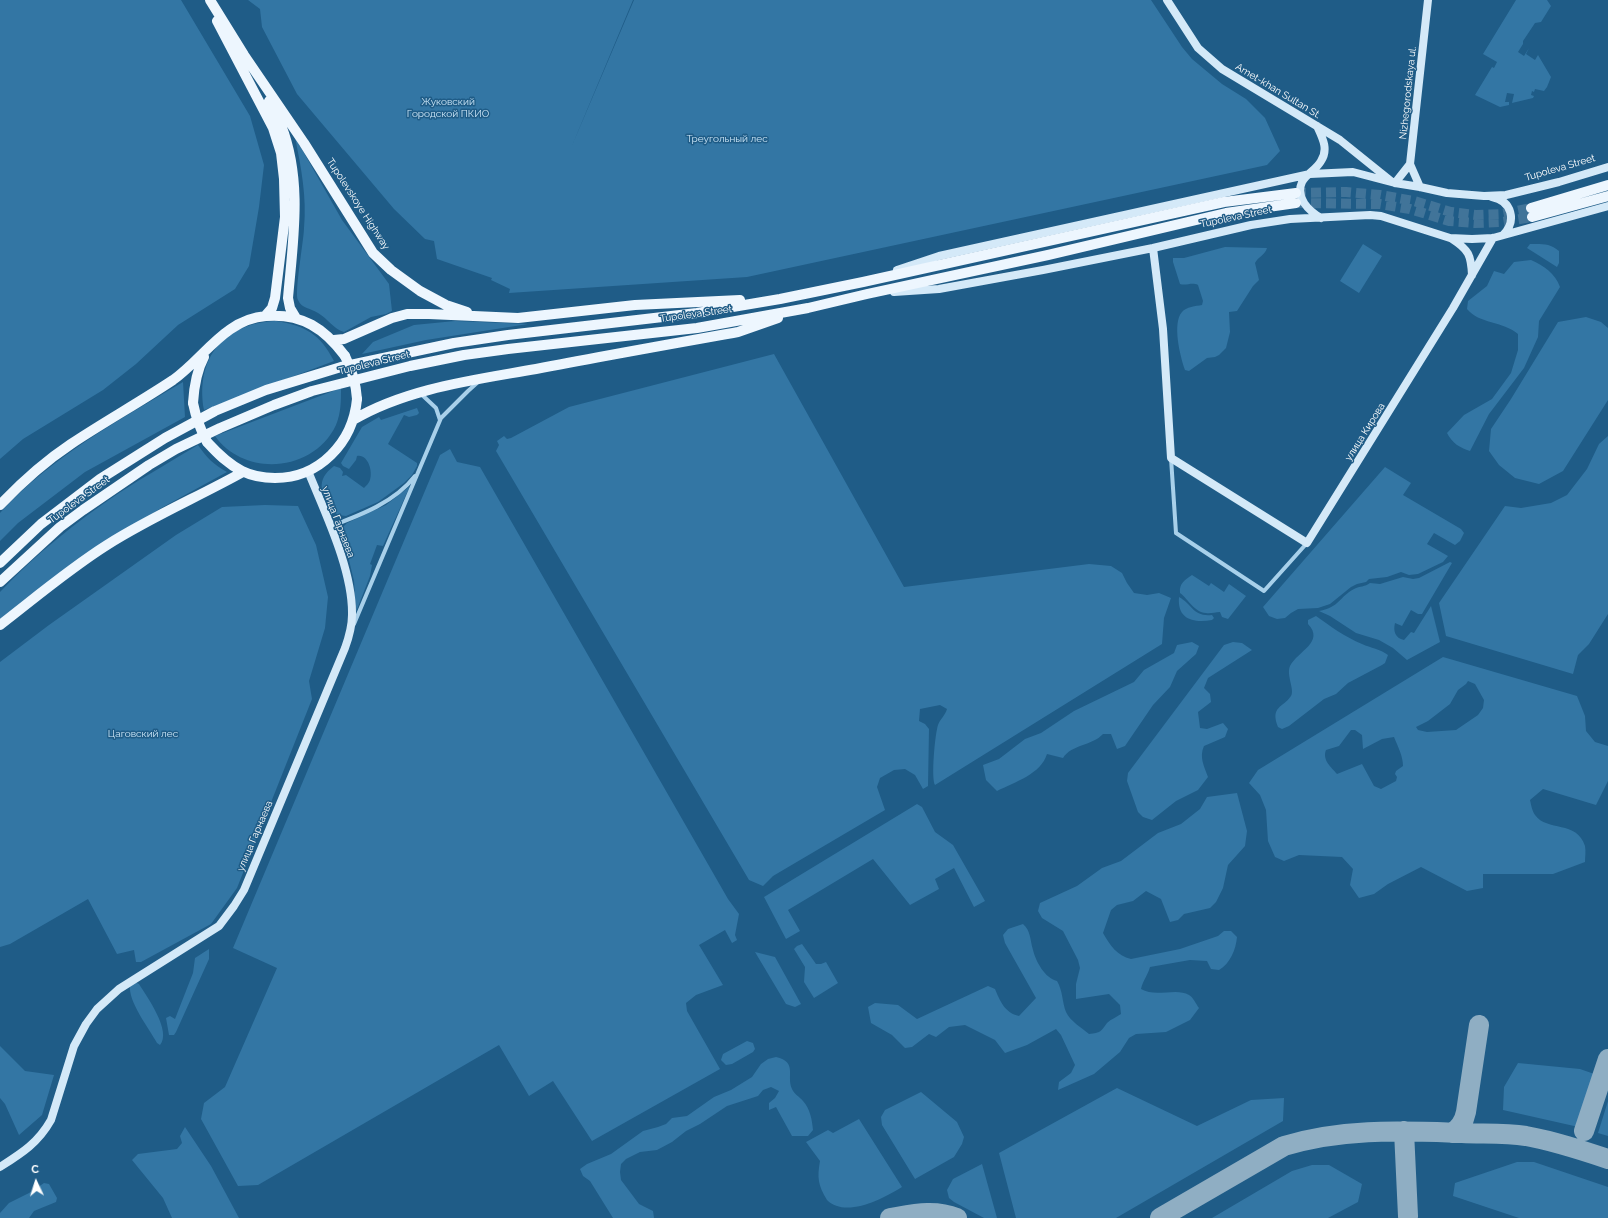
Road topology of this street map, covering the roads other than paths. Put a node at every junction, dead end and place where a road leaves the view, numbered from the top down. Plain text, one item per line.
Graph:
1 (206, 0) edge
2 (210, 0) edge
3 (1167, 0) edge
4 (1428, 0) edge
5 (244, 55) junction
6 (1316, 125) junction
7 (1410, 164) junction
8 (1608, 167) edge
9 (1310, 174) junction
10 (1395, 183) junction
11 (1608, 185) edge
12 (1420, 187) junction
13 (1484, 196) junction
14 (1608, 196) edge
15 (1608, 206) edge
16 (1321, 218) junction
17 (1503, 235) junction
18 (1450, 238) junction
19 (1493, 238) junction
20 (1153, 248) junction
21 (1472, 276) junction
22 (863, 282) junction
23 (867, 294) junction
24 (780, 299) junction
25 (808, 308) junction
26 (266, 316) junction
27 (296, 318) junction
28 (492, 318) junction
29 (334, 340) junction
30 (209, 349) junction
31 (483, 378) junction
32 (420, 393) junction
33 (353, 420) junction
34 (440, 421) junction
35 (1171, 458) junction
36 (308, 471) junction
37 (419, 471) junction
38 (243, 472) junction
39 (0, 505) edge
40 (331, 526) junction
41 (1307, 543) junction
42 (0, 562) edge
43 (0, 582) edge
44 (0, 625) edge
45 (350, 633) junction
46 (0, 1167) edge

1 - 26 main road
2 - 5 main road, Tupolevskoye Highway
3 - 6 main road, Amet-khan Sultan St.
4 - 7 main road, Nizhegorodskaya ul.
5 - 27 main road, Tupolevskoye Highway
5 - 28 main road, Tupolevskoye Highway
6 - 9 main road
6 - 10 main road, Amet-khan Sultan St.
7 - 10 main road
7 - 12 main road, Nizhegorodskaya ul.
8 - 13 main road, Tupoleva Street
9 - 10 main road, Tupoleva Street
9 - 16 main road
9 - 22 main road, Tupoleva Street
10 - 12 main road, Tupoleva Street
11 - 14 main road
12 - 13 main road, Tupoleva Street
13 - 17 main road
15 - 17 main road, Tupoleva Street
16 - 18 main road, Tupoleva Street
16 - 20 main road, Tupoleva Street
17 - 19 main road, Tupoleva Street
18 - 19 main road, Tupoleva Street
18 - 21 main road
19 - 21 main road, улица Кирова
20 - 23 main road, Tupoleva Street
20 - 35 main road
21 - 41 main road, улица Кирова
22 - 23 main road, Tupoleva Street
22 - 24 main road, Tupoleva Street
23 - 25 main road, Tupoleva Street
24 - 28 main road, Tupoleva Street
24 - 42 main road, Tupoleva Street
25 - 31 main road, Tupoleva Street
25 - 43 main road, Tupoleva Street
26 - 27 main road
26 - 30 main road
27 - 29 main road
28 - 29 main road
29 - 33 main road, bridge
30 - 38 main road, bridge
30 - 39 main road
31 - 32 main road, Tupoleva Street
31 - 34 street
32 - 33 main road, Tupoleva Street
32 - 34 street
33 - 36 main road
34 - 37 street
35 - 41 main road
35 - 41 street, улица Кирова
36 - 38 main road
36 - 40 main road, улица Гарнаева
37 - 40 street
37 - 45 street
38 - 44 main road
40 - 45 main road, улица Гарнаева
45 - 46 main road, улица Гарнаева

